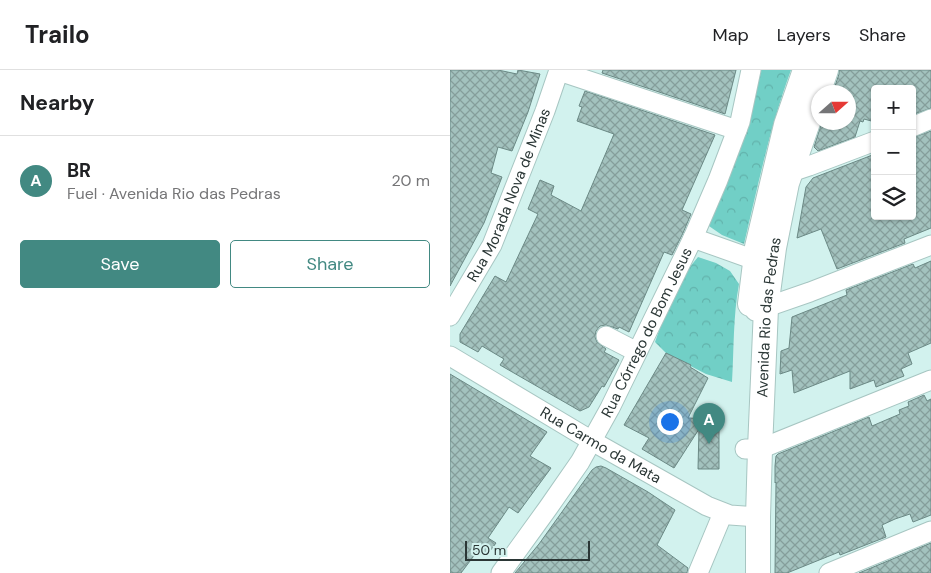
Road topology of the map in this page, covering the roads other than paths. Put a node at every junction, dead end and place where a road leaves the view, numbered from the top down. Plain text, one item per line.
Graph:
1 (751, 70) edge
2 (805, 70) edge
3 (826, 70) edge
4 (559, 71) edge
5 (931, 119) edge
6 (916, 125) edge
7 (737, 130) junction
8 (871, 143) edge
9 (782, 175) junction
10 (693, 238) junction
11 (931, 245) edge
12 (755, 260) junction
13 (758, 311) junction
14 (450, 316) edge
15 (606, 336) dead end
16 (637, 352) junction
17 (450, 356) edge
18 (931, 380) edge
19 (592, 441) junction
20 (752, 449) junction
21 (741, 516) junction
22 (931, 531) edge
23 (501, 573) edge
24 (698, 573) edge
25 (743, 573) edge
26 (758, 573) edge
27 (829, 573) edge

1 - 7 street, Rua Córrego do Bom Jesus
2 - 9 main road, Avenida Rio das Pedras
3 - 9 main road, Avenida Rio das Pedras
4 - 7 street
4 - 14 street, Rua Morada Nova de Minas
5 - 6 street
7 - 10 street, Rua Córrego do Bom Jesus
8 - 9 street
9 - 12 main road, Avenida Rio das Pedras
9 - 13 main road, Avenida Rio das Pedras
10 - 12 street
10 - 16 street, Rua Córrego do Bom Jesus
11 - 13 street
12 - 13 main road, Avenida Rio das Pedras
13 - 20 main road, Avenida Rio das Pedras
15 - 16 street
16 - 19 street, Rua Córrego do Bom Jesus
17 - 19 street, Rua Carmo da Mata
18 - 20 street
19 - 21 street, Rua Carmo da Mata
19 - 23 street, Rua Córrego do Bom Jesus
20 - 21 main road, Avenida Rio das Pedras
21 - 24 street
21 - 25 main road, Avenida Rio das Pedras
21 - 26 main road, Avenida Rio das Pedras
22 - 27 street

